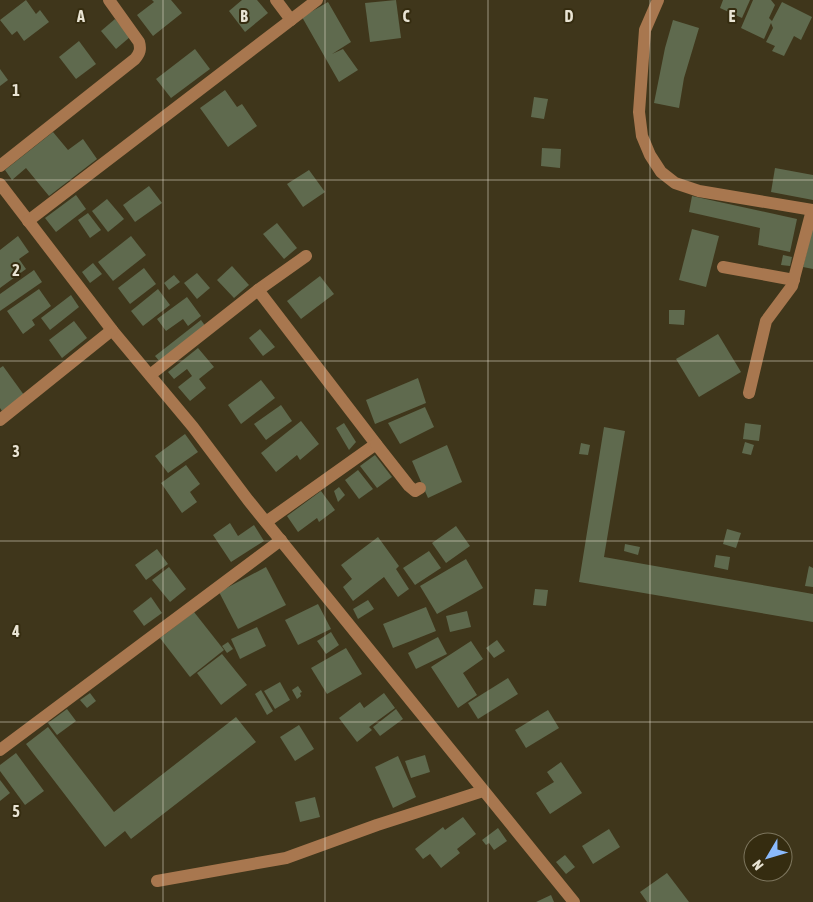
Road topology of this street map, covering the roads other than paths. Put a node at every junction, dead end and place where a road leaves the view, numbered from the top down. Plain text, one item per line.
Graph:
1 (109, 0) edge
2 (276, 0) edge
3 (317, 0) edge
4 (658, 0) edge
5 (291, 20) junction
6 (0, 166) edge
7 (0, 184) edge
8 (812, 210) edge
9 (28, 221) junction
10 (306, 256) dead end
11 (723, 267) dead end
12 (794, 280) junction
13 (258, 290) junction
14 (112, 330) junction
15 (150, 376) junction
16 (749, 393) dead end
17 (0, 420) edge
18 (376, 444) junction
19 (420, 488) dead end
20 (266, 522) junction
21 (281, 540) junction
22 (0, 750) edge
23 (484, 791) junction
24 (157, 881) dead end
25 (574, 902) edge

1 - 6 street
2 - 5 street
3 - 5 street
4 - 8 street
5 - 9 street
7 - 9 street
8 - 12 street
9 - 14 street
10 - 13 street
11 - 12 street
12 - 16 street
13 - 15 street
13 - 18 street
14 - 15 street
14 - 17 street
15 - 20 street
18 - 19 street
18 - 20 street
20 - 21 street
21 - 22 street
21 - 23 street
23 - 24 street
23 - 25 street

